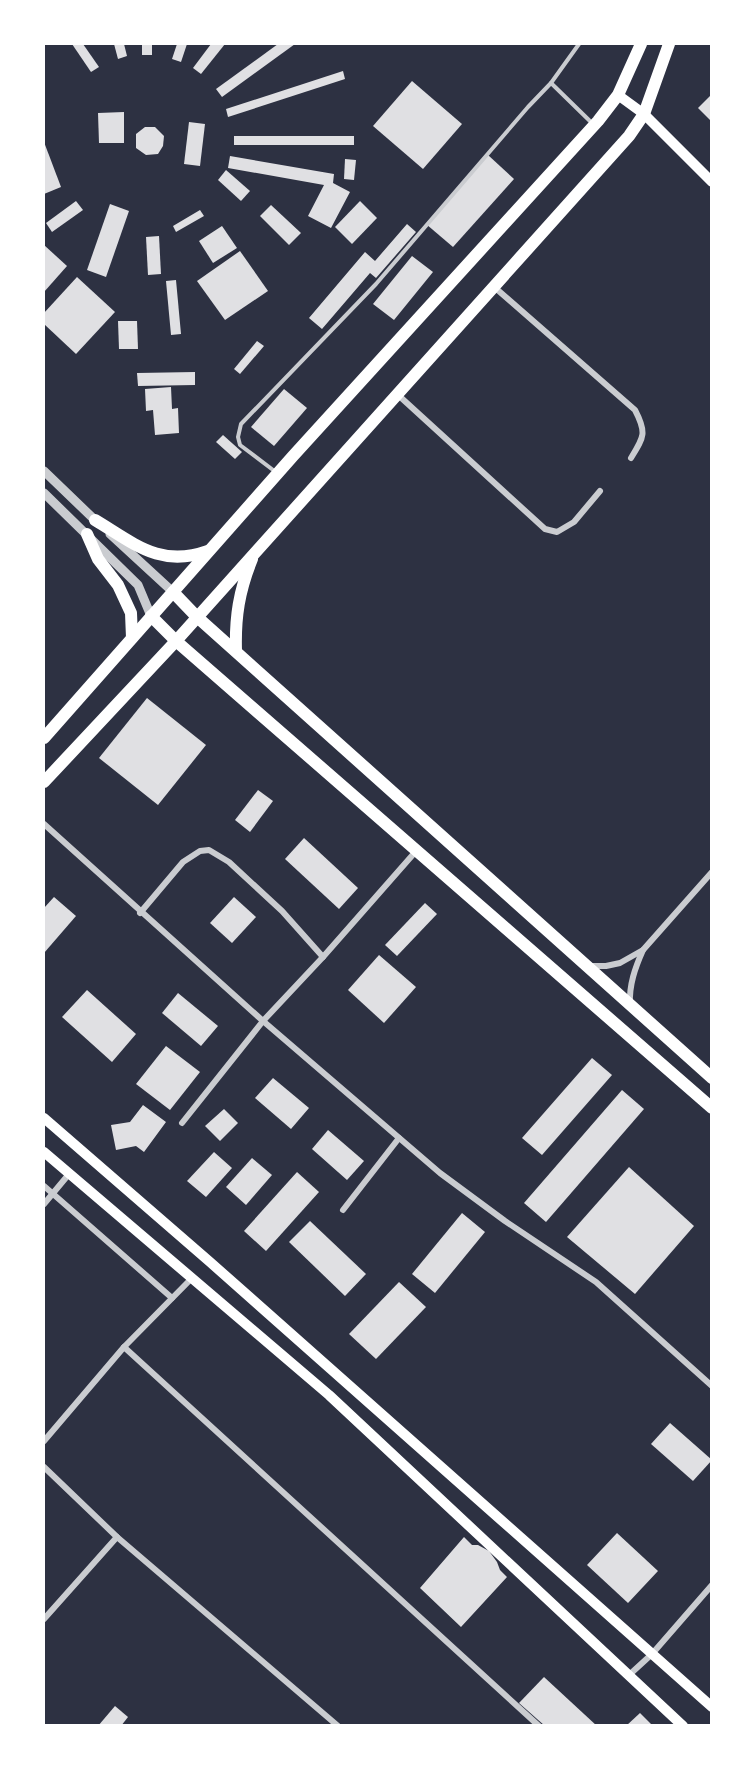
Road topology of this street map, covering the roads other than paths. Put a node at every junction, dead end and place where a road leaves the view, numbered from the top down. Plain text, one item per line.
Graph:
1 (579, 44) edge
2 (641, 44) edge
3 (669, 44) edge
4 (551, 83) junction
5 (618, 95) junction
6 (644, 114) junction
7 (594, 125) junction
8 (711, 182) edge
9 (493, 286) junction
10 (396, 393) junction
11 (631, 458) dead end
12 (44, 471) edge
13 (277, 474) junction
14 (600, 491) dead end
15 (44, 493) edge
16 (95, 520) junction
17 (87, 534) junction
18 (256, 549) junction
19 (210, 550) junction
20 (173, 592) junction
21 (151, 616) junction
22 (196, 616) junction
23 (132, 638) junction
24 (176, 640) junction
25 (236, 651) junction
26 (44, 738) edge
27 (44, 782) edge
28 (44, 824) edge
29 (417, 850) junction
30 (711, 872) edge
31 (140, 913) junction
32 (643, 950) junction
33 (323, 957) junction
34 (583, 965) junction
35 (630, 1007) junction
36 (263, 1021) junction
37 (711, 1078) edge
38 (711, 1108) edge
39 (44, 1118) edge
40 (182, 1123) dead end
41 (399, 1138) junction
42 (44, 1152) edge
43 (69, 1174) junction
44 (44, 1186) edge
45 (52, 1194) junction
46 (44, 1204) edge
47 (342, 1210) dead end
48 (192, 1278) junction
49 (172, 1298) junction
50 (124, 1347) junction
51 (711, 1386) edge
52 (44, 1441) edge
53 (44, 1467) edge
54 (117, 1537) junction
55 (711, 1585) edge
56 (44, 1619) edge
57 (652, 1654) junction
58 (628, 1676) junction
59 (711, 1707) edge
60 (338, 1725) edge
61 (539, 1725) edge
62 (683, 1725) edge

1 - 4 lane
2 - 5 main road
3 - 6 main road
4 - 7 lane
4 - 13 lane
5 - 6 main road
5 - 7 main road
6 - 8 main road
6 - 9 main road
7 - 13 main road
9 - 10 main road
9 - 11 street
10 - 14 street
10 - 18 main road
12 - 16 street
13 - 19 main road
15 - 17 street
16 - 19 main road
16 - 20 street
17 - 21 street
17 - 23 main road
18 - 22 main road
18 - 25 main road
19 - 20 main road
20 - 21 main road
20 - 22 main road
21 - 23 main road
21 - 24 main road
22 - 24 main road
22 - 25 main road
23 - 26 main road
24 - 27 main road
24 - 29 main road
25 - 34 main road
28 - 31 street
29 - 33 street
29 - 38 main road
30 - 32 street
31 - 33 street
31 - 36 street
32 - 34 street
32 - 35 street
33 - 36 street
34 - 35 main road
35 - 37 main road
36 - 40 street
36 - 41 street
39 - 57 main road
41 - 47 street
41 - 51 street
42 - 43 main road
43 - 45 street
43 - 48 main road
44 - 45 street
45 - 46 street
45 - 49 street
48 - 49 street
48 - 58 main road
49 - 50 street
50 - 52 street
50 - 61 street
53 - 54 street
54 - 56 street
54 - 60 street
55 - 57 street
57 - 58 street
57 - 59 main road
58 - 62 main road

